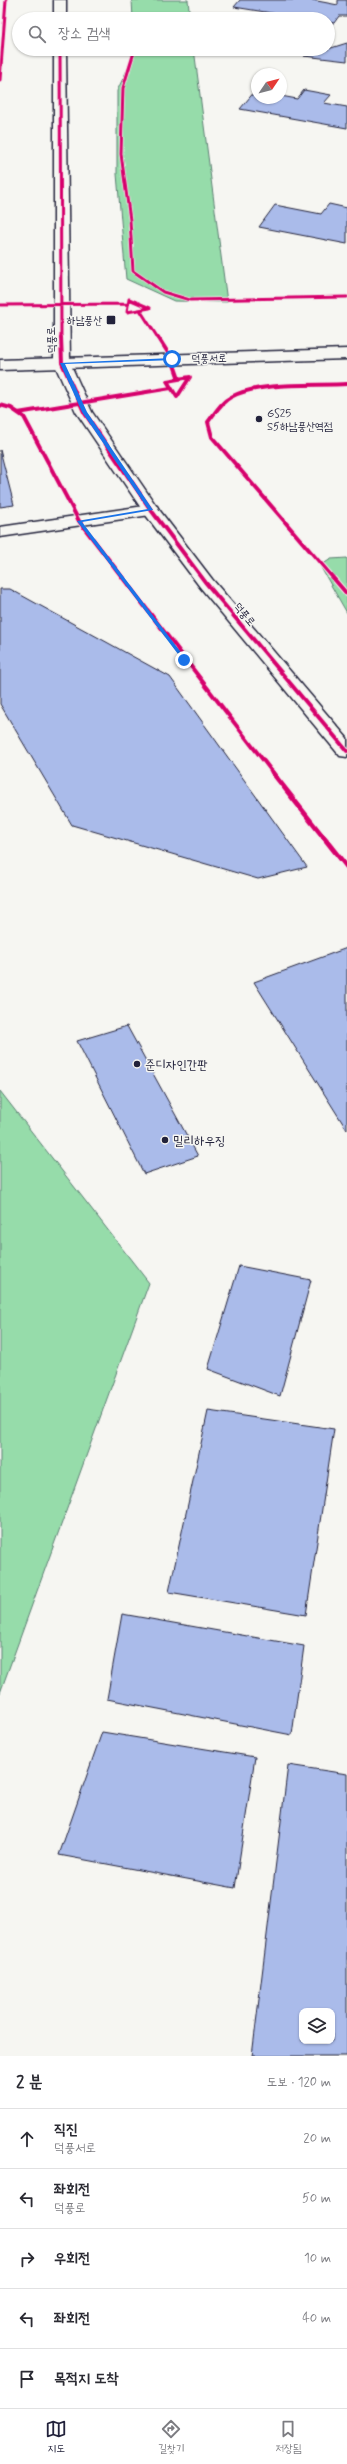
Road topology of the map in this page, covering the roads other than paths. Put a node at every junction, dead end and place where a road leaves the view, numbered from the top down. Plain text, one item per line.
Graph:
1 (60, 0) edge
2 (60, 12) edge
3 (60, 56) edge
4 (347, 354) edge
5 (62, 363) junction
6 (0, 365) edge
7 (151, 510) junction
8 (0, 532) edge
9 (347, 751) edge

1 - 2 main road
3 - 5 main road, 덕풍로
4 - 5 main road, 덕풍서로
5 - 6 main road, 덕풍서로
5 - 7 main road, 덕풍로
7 - 8 main road
7 - 9 main road, 덕풍로

